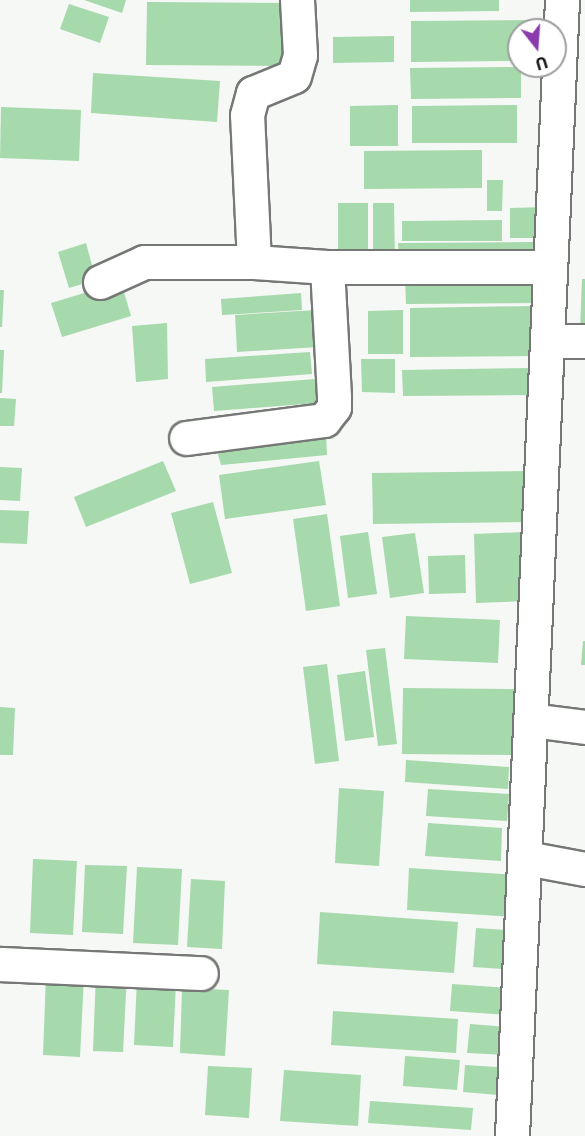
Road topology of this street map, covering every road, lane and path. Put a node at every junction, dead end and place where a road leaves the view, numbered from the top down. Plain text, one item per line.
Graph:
1 (297, 0) edge
2 (562, 0) edge
3 (254, 262) junction
4 (327, 267) junction
5 (550, 267) junction
6 (100, 282) dead end
7 (547, 341) junction
8 (585, 341) edge
9 (186, 438) dead end
10 (531, 720) junction
11 (585, 727) edge
12 (526, 858) junction
13 (585, 869) edge
14 (0, 964) edge
15 (201, 973) dead end
16 (512, 1136) edge

1 - 3 street
2 - 5 street
3 - 4 street
3 - 6 street
4 - 5 street
4 - 9 street
5 - 7 street
7 - 8 street
7 - 10 street
10 - 11 street
10 - 12 street
12 - 13 street
12 - 16 street
14 - 15 street

